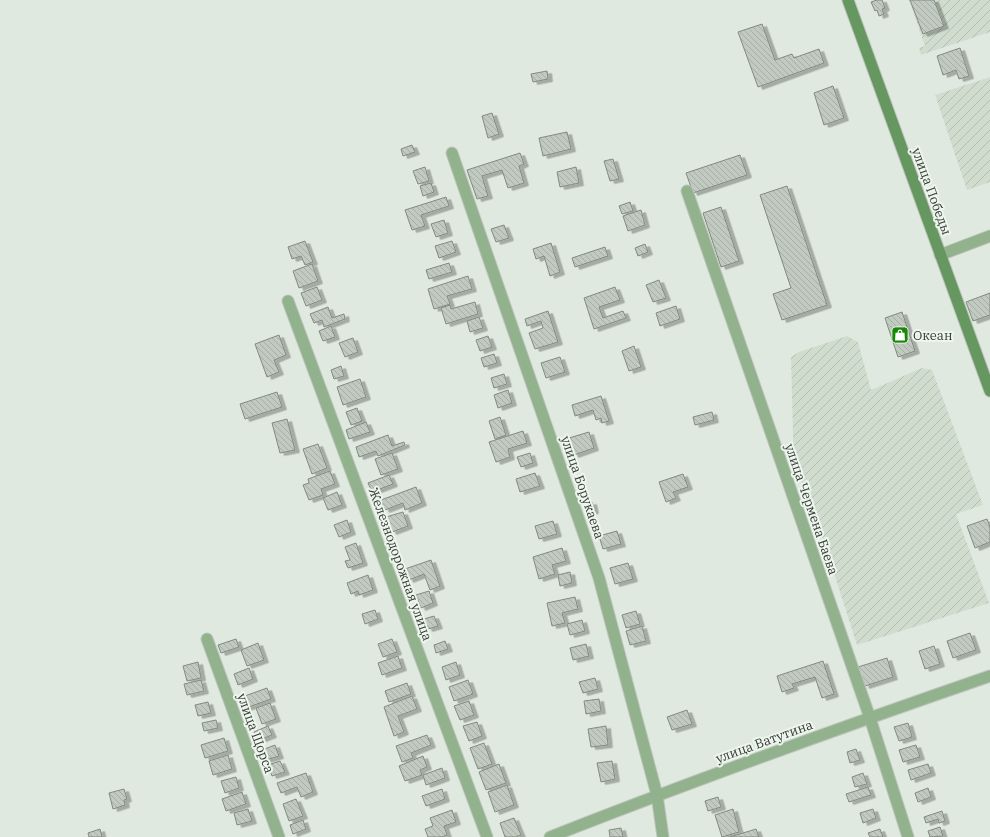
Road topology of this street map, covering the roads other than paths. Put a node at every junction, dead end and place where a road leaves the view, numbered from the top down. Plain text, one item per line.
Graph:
1 (848, 0) edge
2 (452, 153) dead end
3 (687, 191) dead end
4 (990, 236) edge
5 (940, 255) junction
6 (288, 301) dead end
7 (990, 391) edge
8 (207, 639) dead end
9 (990, 676) edge
10 (870, 718) junction
11 (657, 795) junction
12 (279, 837) edge
13 (487, 837) edge
14 (550, 837) edge
15 (663, 837) edge
16 (908, 837) edge

1 - 5 main road, улица Победы
2 - 11 street, улица Борукаева
3 - 10 street, улица Чермена Баева
4 - 5 street
5 - 7 main road, улица Победы
6 - 13 street, Железнодорожная улица
8 - 12 street, улица Щорса
9 - 10 street, улица Ватутина
10 - 11 street, улица Ватутина
10 - 16 street, улица Чермена Баева
11 - 14 street, улица Ватутина
11 - 15 street, улица Борукаева

